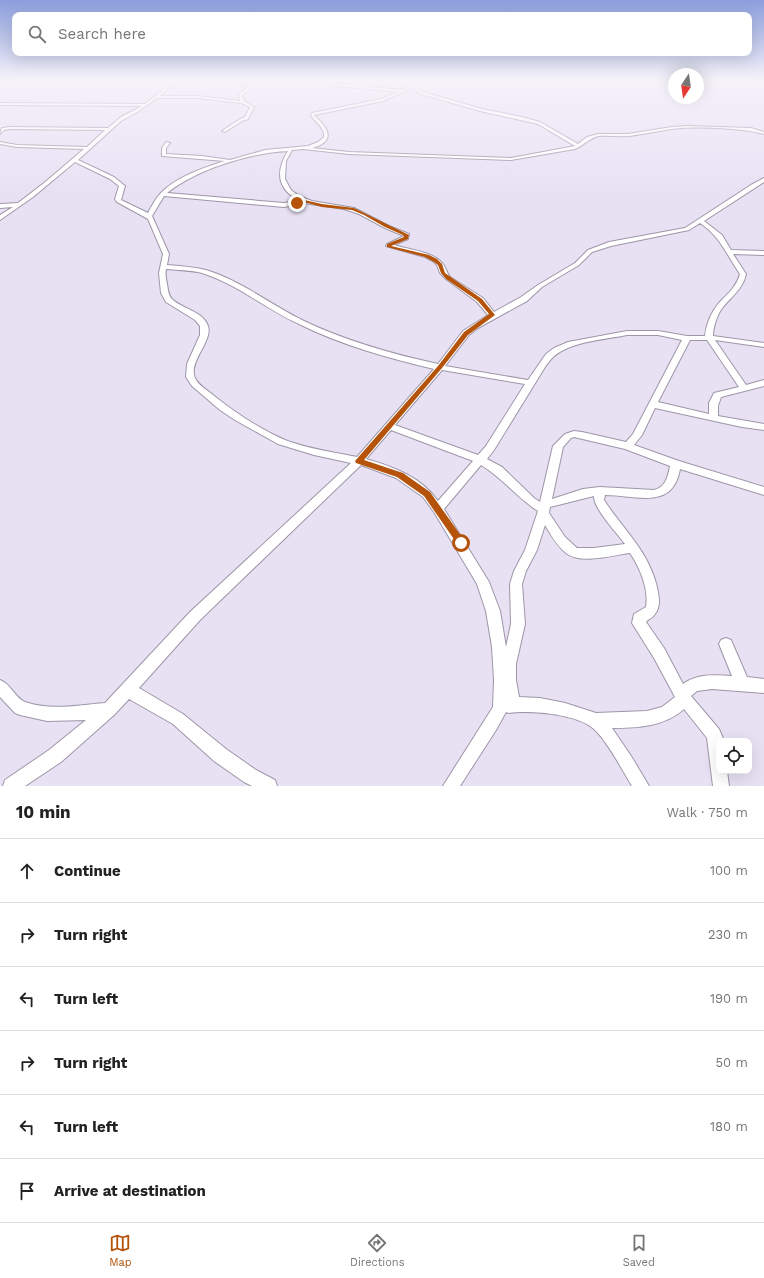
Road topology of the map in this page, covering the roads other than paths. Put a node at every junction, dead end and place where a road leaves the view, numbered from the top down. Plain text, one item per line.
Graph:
1 (123, 118) edge
2 (247, 118) edge
3 (316, 118) edge
4 (515, 118) edge
5 (110, 129) junction
6 (224, 131) dead end
7 (0, 133) edge
8 (764, 133) edge
9 (0, 143) edge
10 (168, 143) dead end
11 (578, 146) junction
12 (89, 148) junction
13 (291, 148) junction
14 (311, 148) junction
15 (74, 160) junction
16 (231, 161) junction
17 (764, 180) edge
18 (162, 194) junction
19 (304, 201) junction
20 (21, 205) junction
21 (0, 206) edge
22 (149, 216) junction
23 (0, 218) edge
24 (700, 221) junction
25 (730, 252) junction
26 (764, 253) edge
27 (163, 267) junction
28 (492, 315) junction
29 (687, 338) junction
30 (709, 338) junction
31 (764, 345) edge
32 (440, 367) junction
33 (531, 383) junction
34 (764, 383) edge
35 (744, 389) junction
36 (652, 404) junction
37 (714, 418) junction
38 (388, 426) junction
39 (764, 427) edge
40 (628, 446) junction
41 (481, 460) junction
42 (359, 461) junction
43 (675, 464) junction
44 (600, 491) junction
45 (764, 491) edge
46 (438, 509) junction
47 (544, 509) junction
48 (633, 548) junction
49 (726, 644) dead end
50 (743, 685) junction
51 (764, 686) edge
52 (0, 687) edge
53 (128, 690) junction
54 (682, 696) junction
55 (506, 707) junction
56 (108, 710) junction
57 (595, 721) junction
58 (716, 741) edge
59 (720, 774) edge
60 (10, 786) edge
61 (269, 786) edge
62 (451, 786) edge
63 (641, 786) edge
64 (722, 786) edge

1 - 5 street
2 - 6 street
3 - 14 street
4 - 11 street
5 - 7 street
5 - 12 street
8 - 11 street
9 - 12 street
10 - 16 street
11 - 14 street
12 - 15 street
13 - 14 street
13 - 16 street
13 - 19 street
15 - 20 street
15 - 22 street
16 - 18 street
17 - 24 street
18 - 19 street
18 - 22 street
19 - 28 street
20 - 21 street
20 - 23 street
22 - 27 street
24 - 25 street
24 - 28 street
25 - 26 street
25 - 30 street
27 - 32 street
27 - 42 street
28 - 32 street
29 - 30 street
29 - 33 street
29 - 36 street
30 - 31 street
30 - 35 street
32 - 33 street
32 - 38 street
33 - 41 street
34 - 35 street
35 - 37 street
36 - 37 street
36 - 40 street
37 - 39 street
38 - 41 street
38 - 42 street
40 - 43 street
40 - 47 street
41 - 46 street
41 - 47 street
42 - 46 street
42 - 53 street
43 - 44 street
43 - 45 street
44 - 47 street
44 - 48 street
46 - 55 street
47 - 48 street
47 - 55 street
48 - 54 street
49 - 50 street
50 - 51 street
50 - 54 street
52 - 56 street
53 - 56 street
53 - 61 street
54 - 57 street
54 - 58 street
55 - 57 street
55 - 62 street
56 - 60 street
57 - 63 street
59 - 64 street

